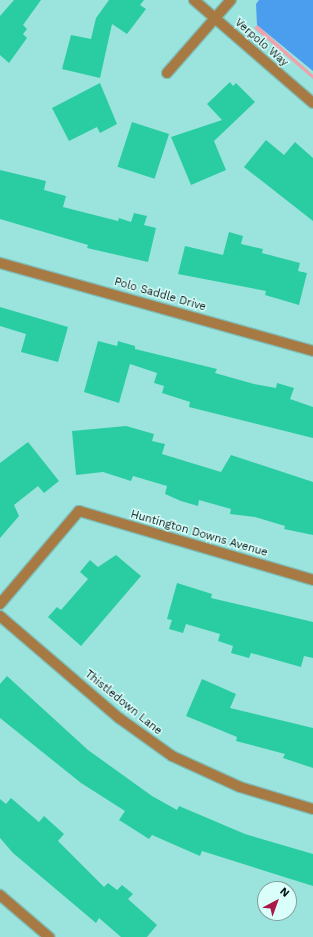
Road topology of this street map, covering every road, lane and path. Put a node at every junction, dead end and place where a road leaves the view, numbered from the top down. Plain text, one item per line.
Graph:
1 (194, 0) edge
2 (231, 0) edge
3 (215, 18) junction
4 (167, 73) dead end
5 (313, 103) edge
6 (0, 263) edge
7 (313, 351) edge
8 (313, 580) edge
9 (0, 604) edge
10 (0, 616) edge
11 (313, 809) edge
12 (0, 895) edge
13 (49, 937) edge

1 - 3 street, Verpolo Way
2 - 3 street
3 - 4 street
3 - 5 street, Verpolo Way
6 - 7 street, Polo Saddle Drive
8 - 9 street, Huntington Downs Avenue
10 - 11 street, Thistledown Lane
12 - 13 street

